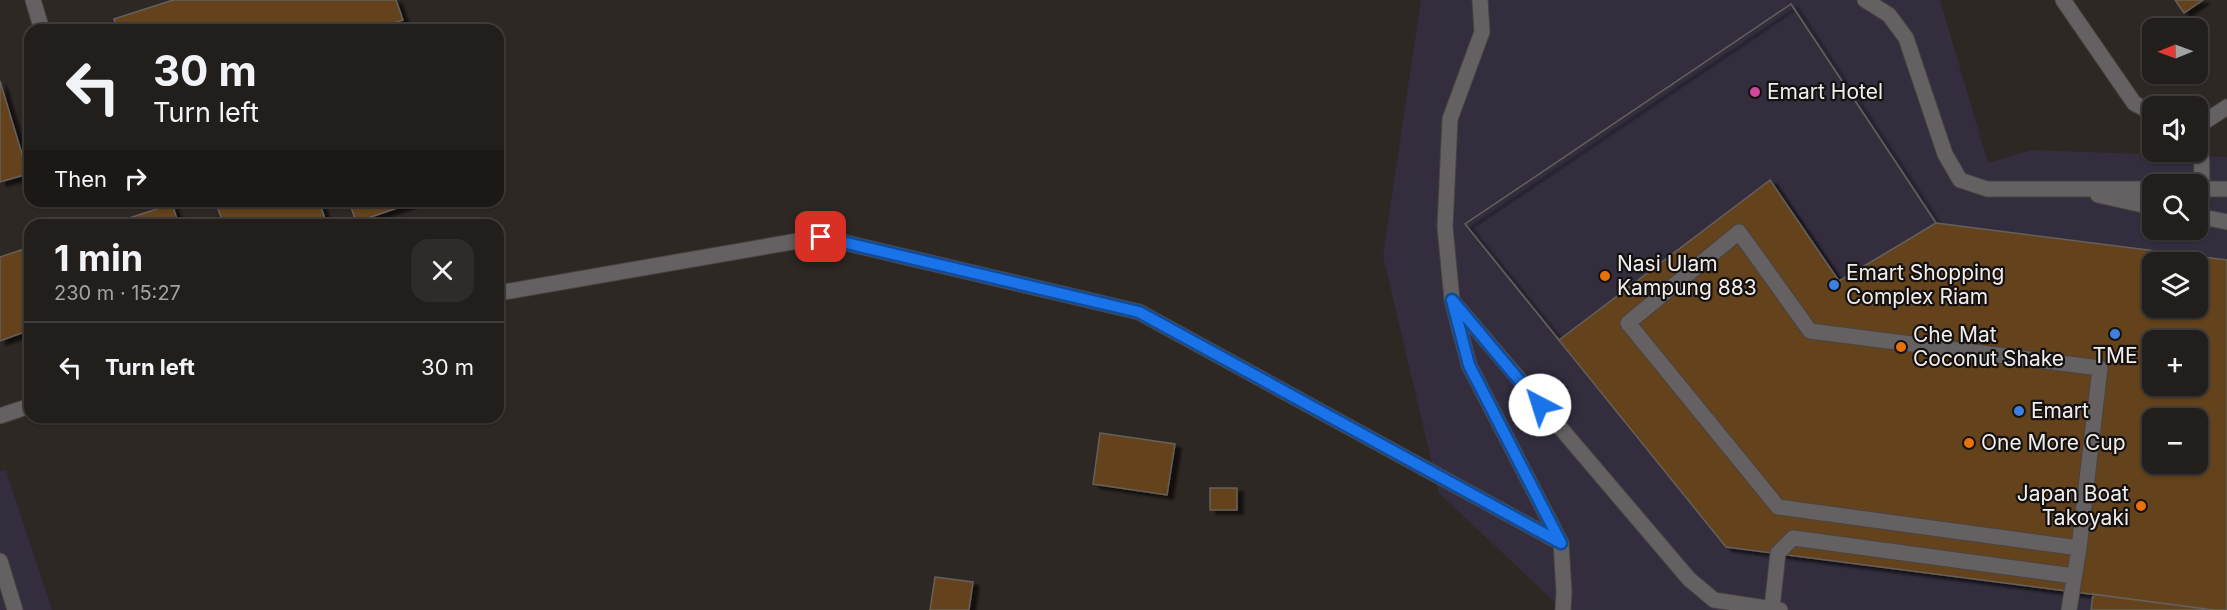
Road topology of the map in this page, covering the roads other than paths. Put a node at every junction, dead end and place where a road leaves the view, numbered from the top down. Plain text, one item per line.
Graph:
1 (33, 0) edge
2 (1480, 0) edge
3 (1865, 0) edge
4 (2063, 0) edge
5 (40, 24) edge
6 (2142, 107) edge
7 (2227, 107) edge
8 (2208, 119) edge
9 (2066, 188) junction
10 (2142, 189) edge
11 (2208, 189) edge
12 (2227, 189) edge
13 (2142, 205) edge
14 (2208, 218) edge
15 (2227, 222) edge
16 (504, 292) edge
17 (1452, 300) junction
18 (24, 408) edge
19 (0, 416) edge
20 (1561, 543) junction
21 (2079, 548) junction
22 (0, 561) edge
23 (2074, 576) junction
24 (1776, 609) edge
25 (15, 610) edge
26 (1563, 610) edge
27 (2069, 610) edge

1 - 5 street
2 - 17 street
3 - 9 street
4 - 6 street
7 - 8 street
9 - 10 street
9 - 13 street
11 - 12 street
14 - 15 street
16 - 20 street
17 - 20 street
17 - 24 street
18 - 19 street
20 - 26 street
21 - 21 street
21 - 23 street
22 - 25 street
23 - 24 street
23 - 27 street

